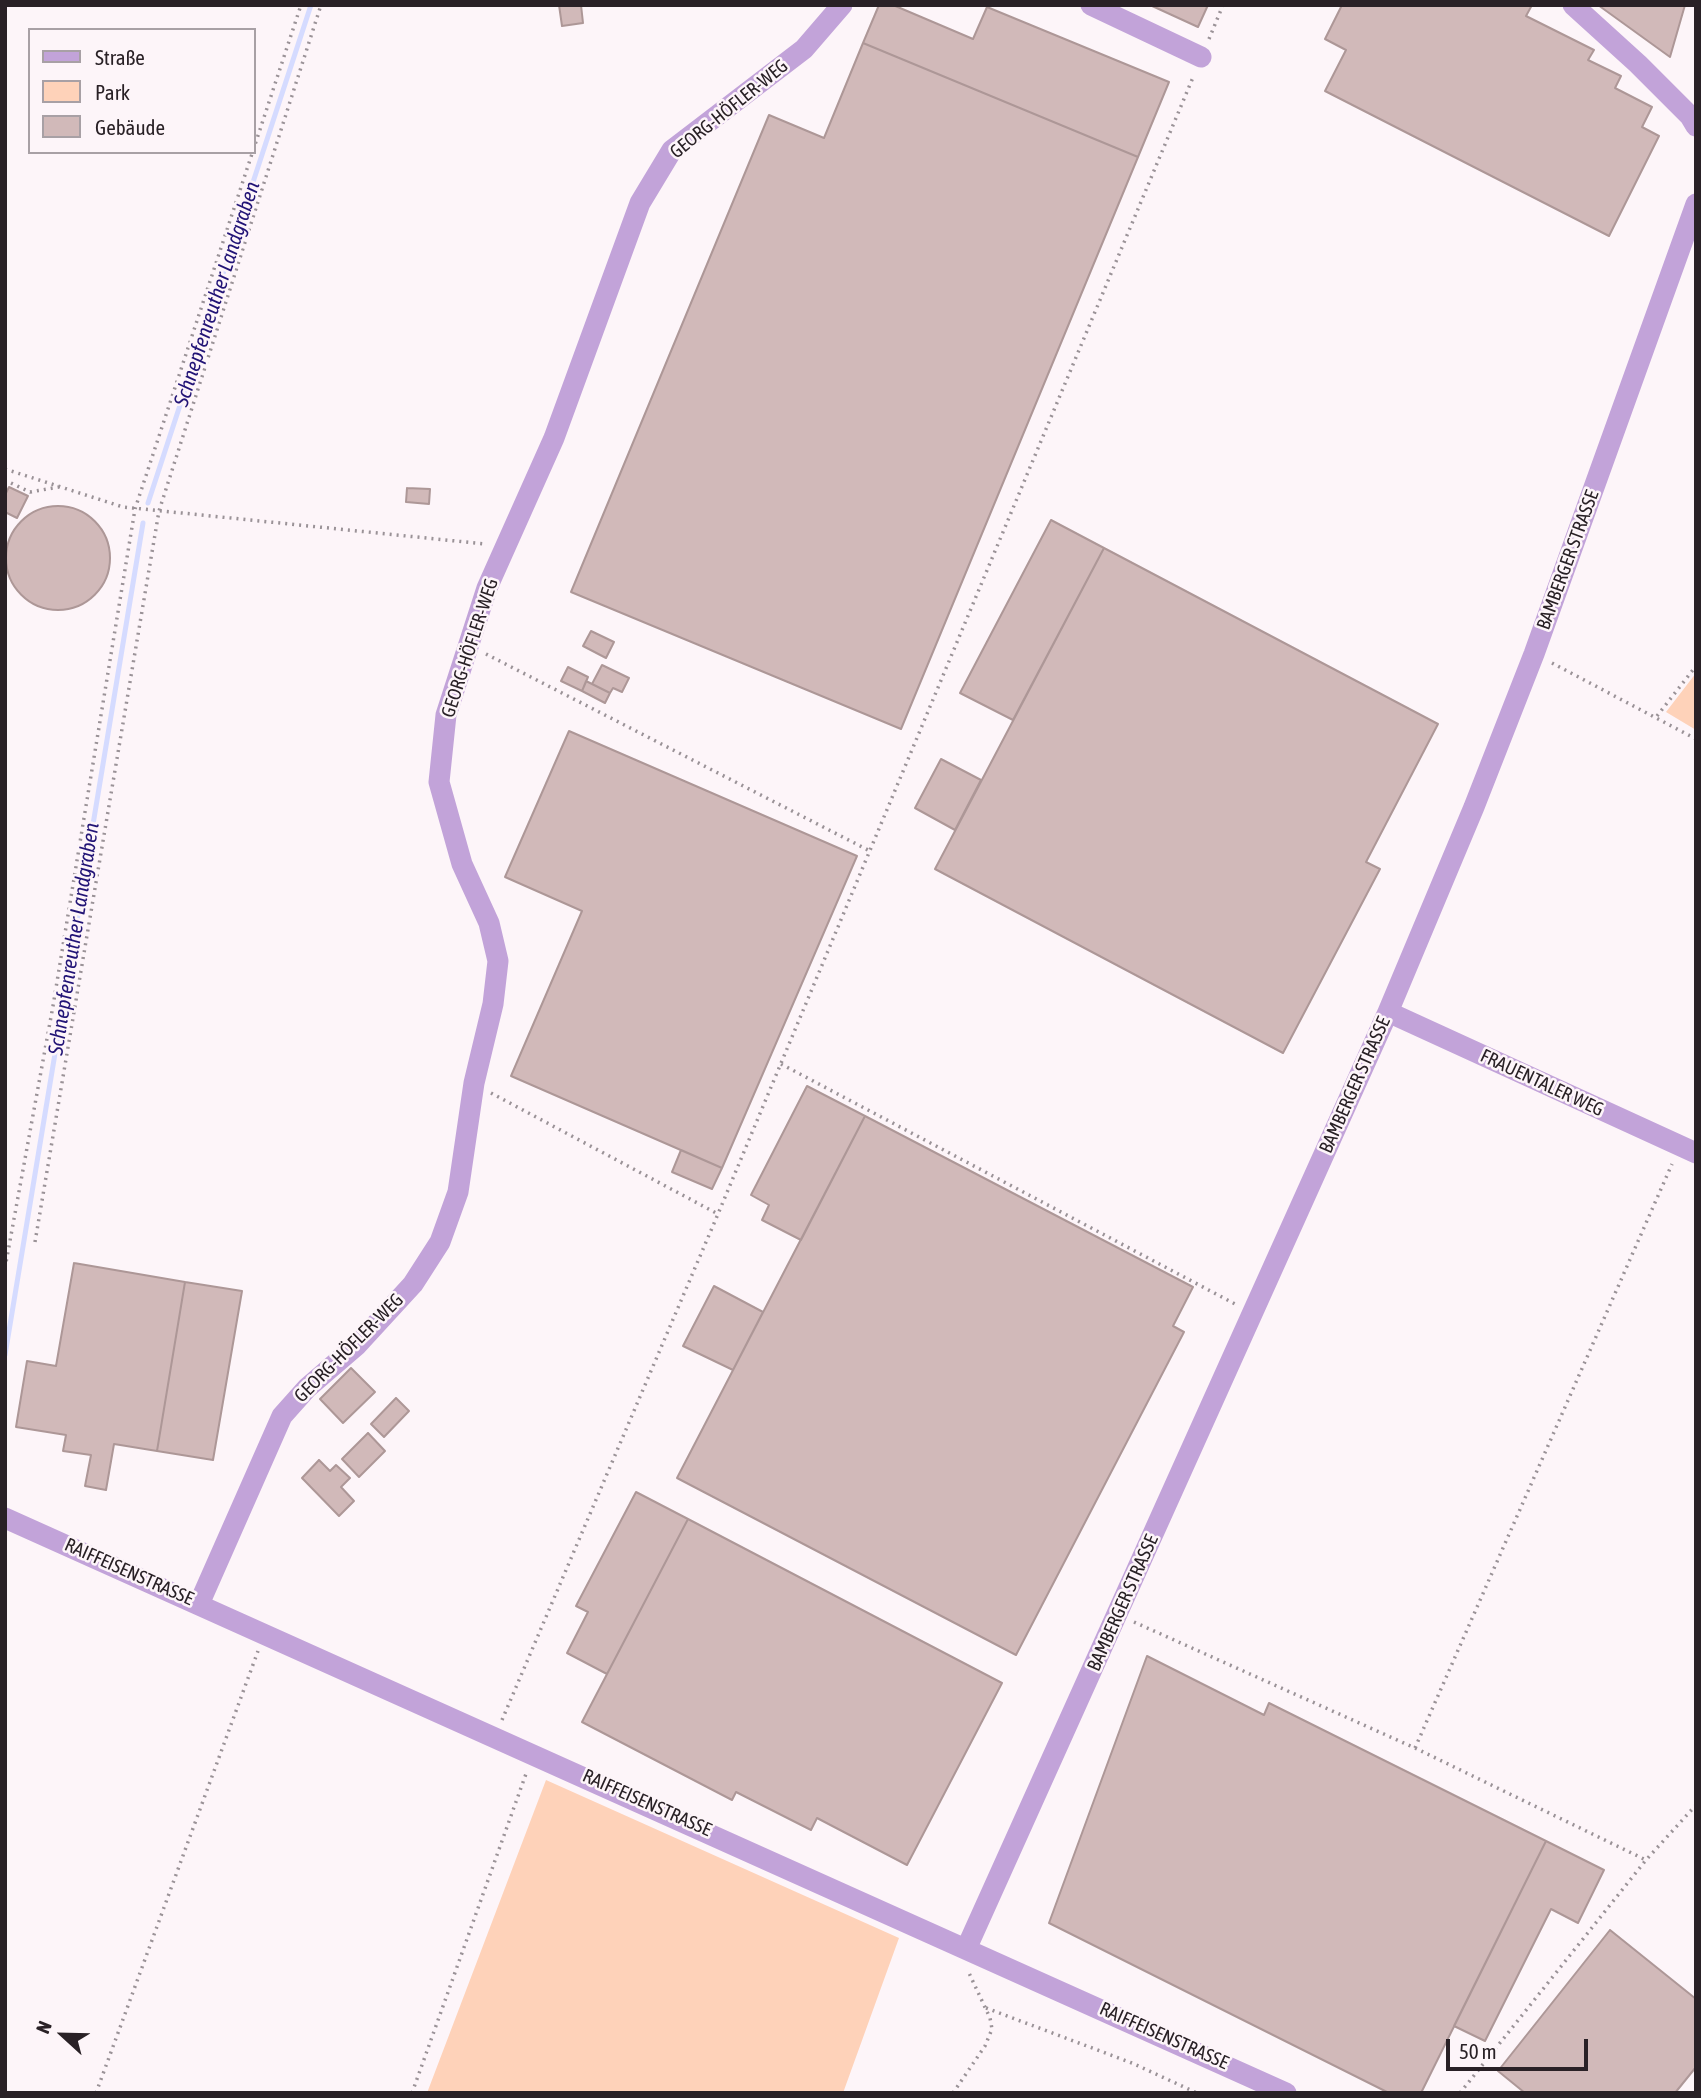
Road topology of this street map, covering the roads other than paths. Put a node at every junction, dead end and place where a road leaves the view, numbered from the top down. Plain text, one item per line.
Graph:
1 (842, 5) edge
2 (1091, 5) edge
3 (1573, 5) edge
4 (1202, 57) road end
5 (1696, 126) edge
6 (1696, 204) edge
7 (1388, 1012) junction
8 (1688, 1149) edge
9 (5, 1518) edge
10 (199, 1604) junction
11 (967, 1947) junction
12 (1286, 2093) edge

1 - 10 street, GEORG-HÖFLER-WEG
2 - 4 street
3 - 5 street
6 - 7 street, BAMBERGER STRASSE
7 - 8 street, FRAUENTALER WEG
7 - 11 street, BAMBERGER STRASSE
9 - 10 street, RAIFFEISENSTRASSE
10 - 11 street, RAIFFEISENSTRASSE
11 - 12 street, RAIFFEISENSTRASSE

